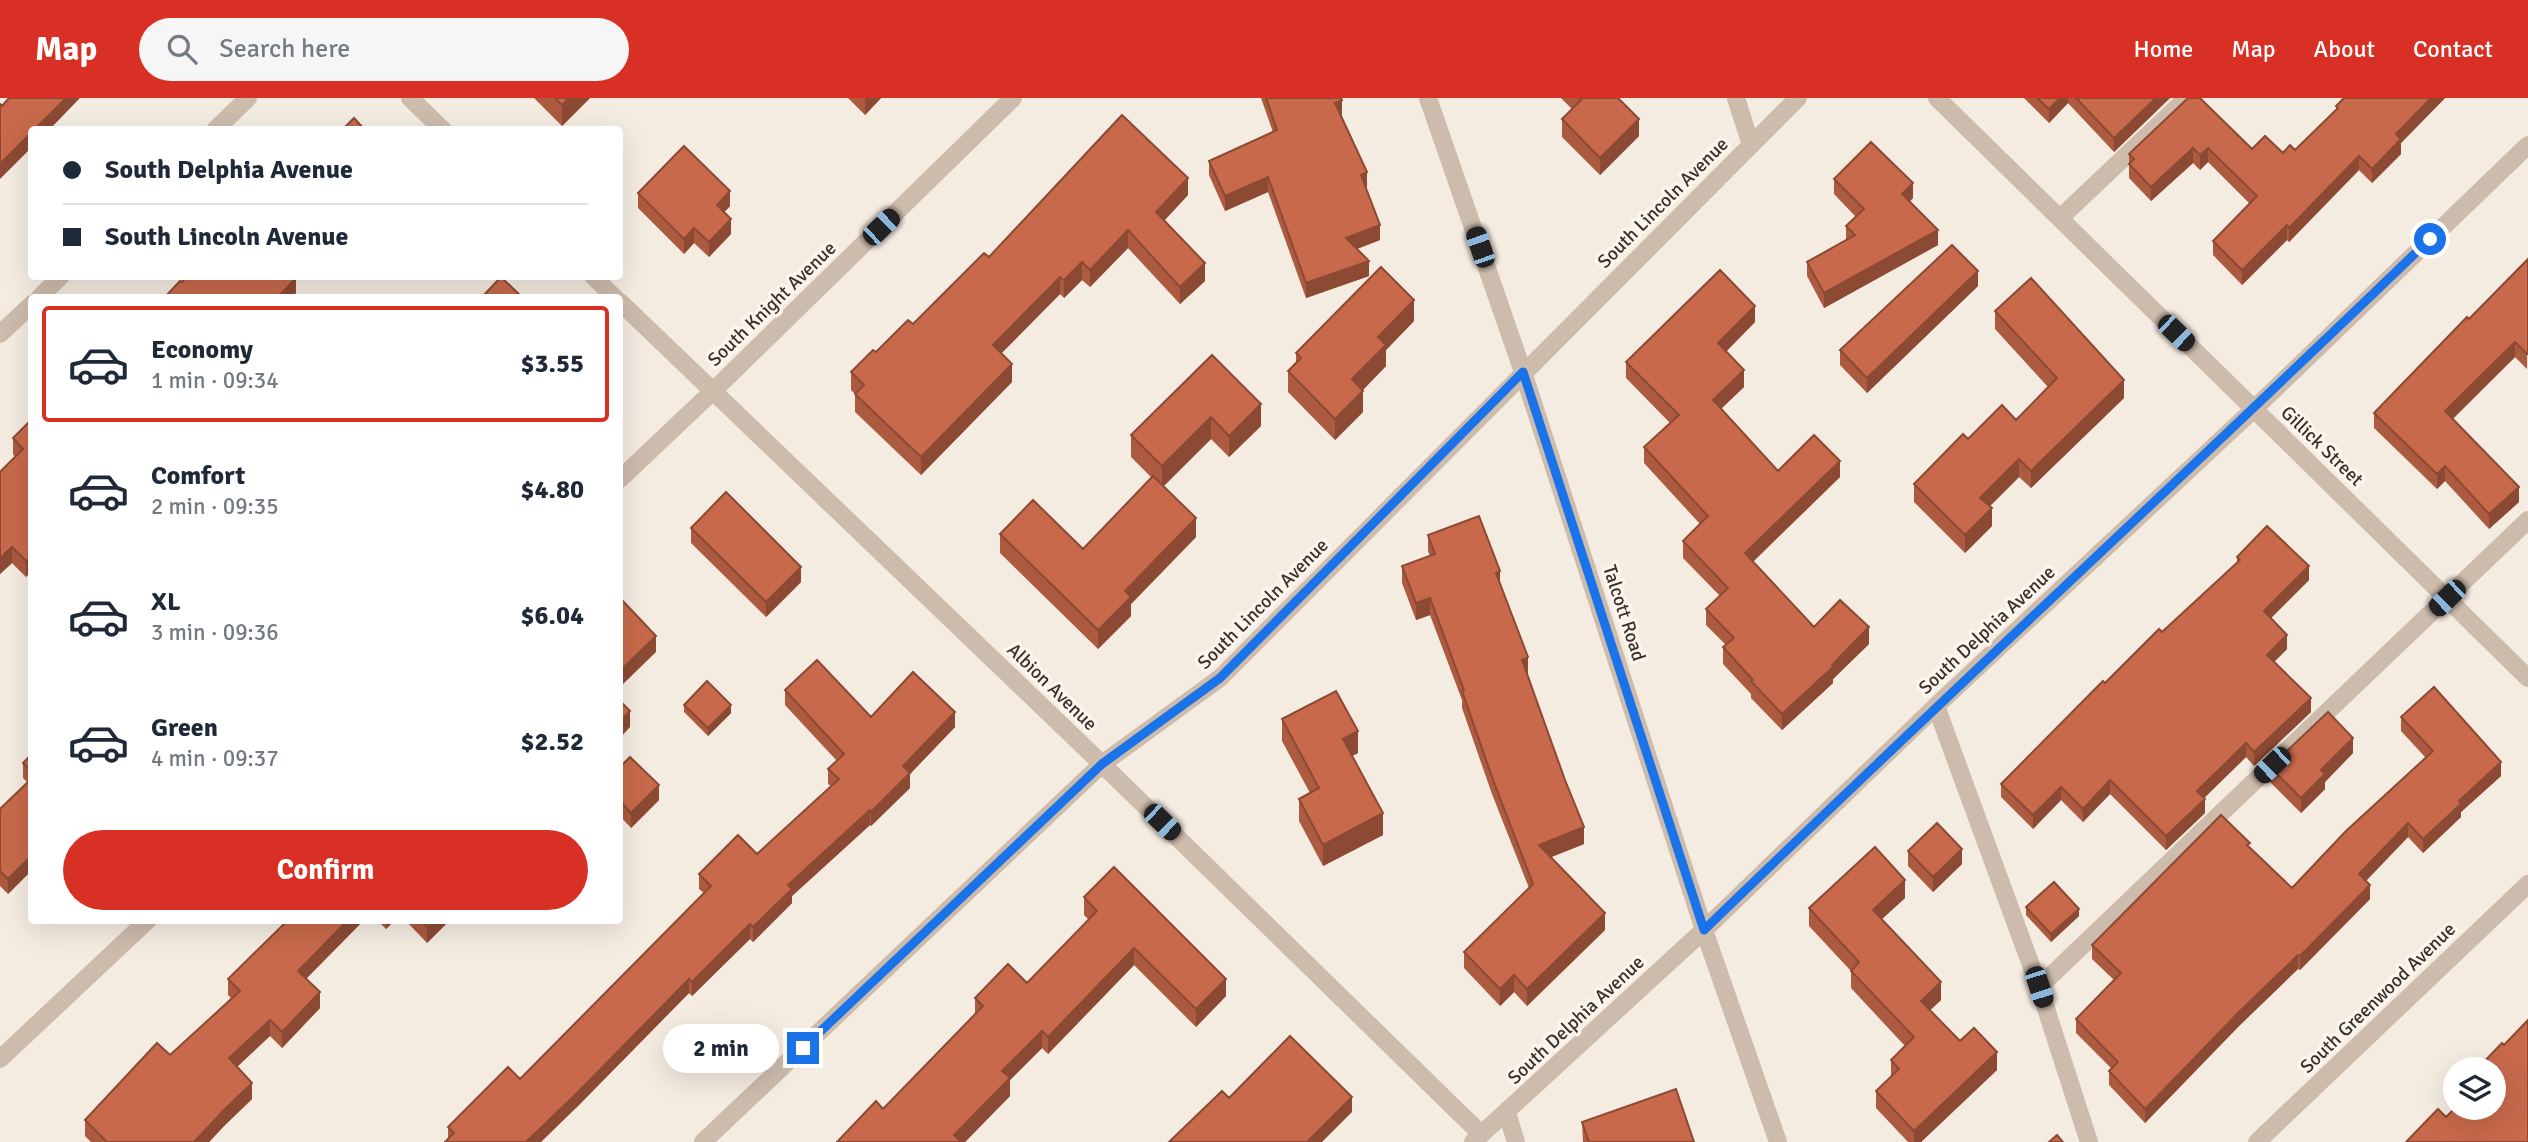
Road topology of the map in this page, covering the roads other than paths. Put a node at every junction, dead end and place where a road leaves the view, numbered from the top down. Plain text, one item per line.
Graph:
1 (248, 98) edge
2 (410, 98) edge
3 (1013, 98) edge
4 (1428, 98) edge
5 (1736, 98) edge
6 (1798, 98) edge
7 (1937, 98) edge
8 (2187, 98) edge
9 (219, 126) edge
10 (439, 126) edge
11 (1751, 145) junction
12 (2528, 145) edge
13 (2060, 218) junction
14 (57, 280) edge
15 (597, 280) edge
16 (43, 294) edge
17 (611, 294) edge
18 (623, 305) edge
19 (28, 308) edge
20 (0, 334) edge
21 (1523, 372) junction
22 (712, 392) junction
23 (2253, 409) junction
24 (623, 476) edge
25 (2528, 520) edge
26 (2447, 598) junction
27 (2528, 678) edge
28 (1936, 706) junction
29 (1102, 764) junction
30 (2528, 884) edge
31 (144, 924) edge
32 (1704, 930) junction
33 (2039, 987) junction
34 (0, 1059) edge
35 (1507, 1113) junction
36 (1477, 1138) edge
37 (2267, 1139) edge
38 (703, 1142) edge
39 (1517, 1142) edge
40 (1778, 1142) edge
41 (2089, 1142) edge

1 - 9 street
2 - 10 street
3 - 22 street, South Knight Avenue
4 - 21 street, Talcott Road
5 - 11 street
6 - 11 street, South Lincoln Avenue
7 - 13 street, Gillick Street
8 - 13 street
11 - 21 street, South Lincoln Avenue
12 - 23 street, South Delphia Avenue
13 - 23 street, Gillick Street
14 - 16 street
15 - 17 street
18 - 22 street, Albion Avenue
19 - 20 street
21 - 29 street, South Lincoln Avenue
21 - 32 street, Talcott Road
22 - 24 street, South Knight Avenue
22 - 29 street, Albion Avenue
23 - 26 street, Gillick Street
23 - 28 street, South Delphia Avenue
25 - 26 street
26 - 27 street, Gillick Street
26 - 33 street
28 - 32 street, South Delphia Avenue
28 - 33 street
29 - 36 street, Albion Avenue
29 - 38 street, South Lincoln Avenue
30 - 37 street, South Greenwood Avenue
31 - 34 street
32 - 35 street, South Delphia Avenue
32 - 40 street, Talcott Road
33 - 41 street
35 - 36 street, South Delphia Avenue
35 - 39 street

